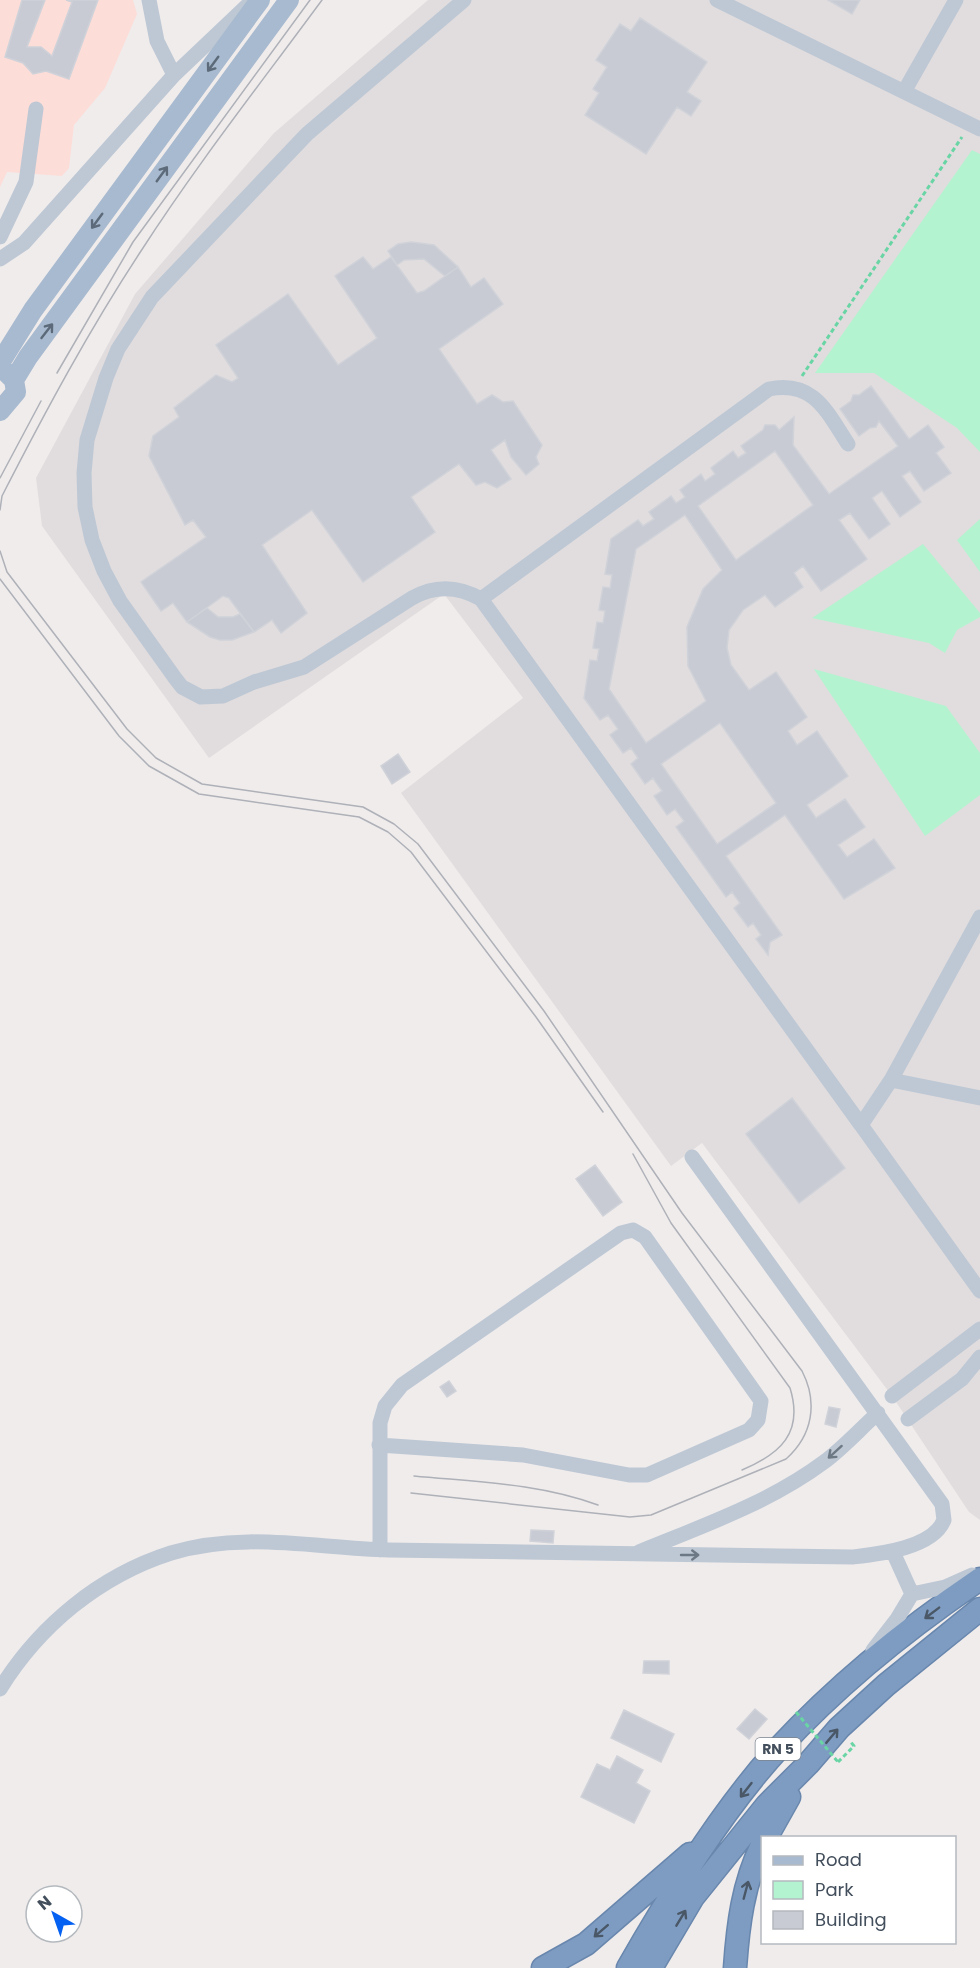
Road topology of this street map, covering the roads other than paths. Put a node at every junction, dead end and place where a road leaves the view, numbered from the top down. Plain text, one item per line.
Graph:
1 (149, 0) edge
2 (253, 0) edge
3 (260, 0) edge
4 (289, 0) edge
5 (464, 0) edge
6 (717, 0) edge
7 (956, 0) edge
8 (174, 75) junction
9 (905, 90) junction
10 (36, 109) dead end
11 (975, 127) edge
12 (0, 237) edge
13 (0, 259) edge
14 (0, 363) edge
15 (7, 375) edge
16 (1, 407) edge
17 (848, 444) dead end
18 (481, 599) junction
19 (980, 917) edge
20 (891, 1080) junction
21 (980, 1098) edge
22 (861, 1125) junction
23 (692, 1157) dead end
24 (980, 1291) edge
25 (980, 1329) edge
26 (980, 1357) edge
27 (892, 1396) dead end
28 (878, 1413) junction
29 (908, 1419) dead end
30 (379, 1445) junction
31 (380, 1550) junction
32 (893, 1552) junction
33 (632, 1555) junction
34 (980, 1571) edge
35 (980, 1579) edge
36 (912, 1594) junction
37 (980, 1609) edge
38 (0, 1689) edge
39 (841, 1690) junction
40 (808, 1764) junction
41 (767, 1836) edge
42 (709, 1838) junction
43 (761, 1847) edge
44 (543, 1968) edge
45 (628, 1968) edge
46 (651, 1968) edge
47 (735, 1968) edge

1 - 8 street
2 - 8 street
3 -> 14 main road
15 -> 4 main road
5 - 18 street
6 - 9 street
7 - 9 street
8 - 13 street
9 - 11 street
10 - 12 street
15 - 16 main road
17 - 18 street
18 - 22 street
19 - 20 street
20 - 21 street
20 - 22 street
22 - 24 street
23 - 28 street
25 - 27 street
26 - 29 street
28 - 32 street
28 -> 33 street
30 - 30 street
30 - 31 street
31 - 33 street
31 - 38 street
33 -> 32 street
32 - 36 street
34 - 36 street
35 -> 39 highway, RN 5
36 - 39 street
40 -> 37 highway, RN 5
39 -> 42 highway, RN 5
40 - 41 highway
46 -> 40 highway, RN 5
42 -> 44 highway
42 - 45 highway, RN 5
47 -> 43 highway

